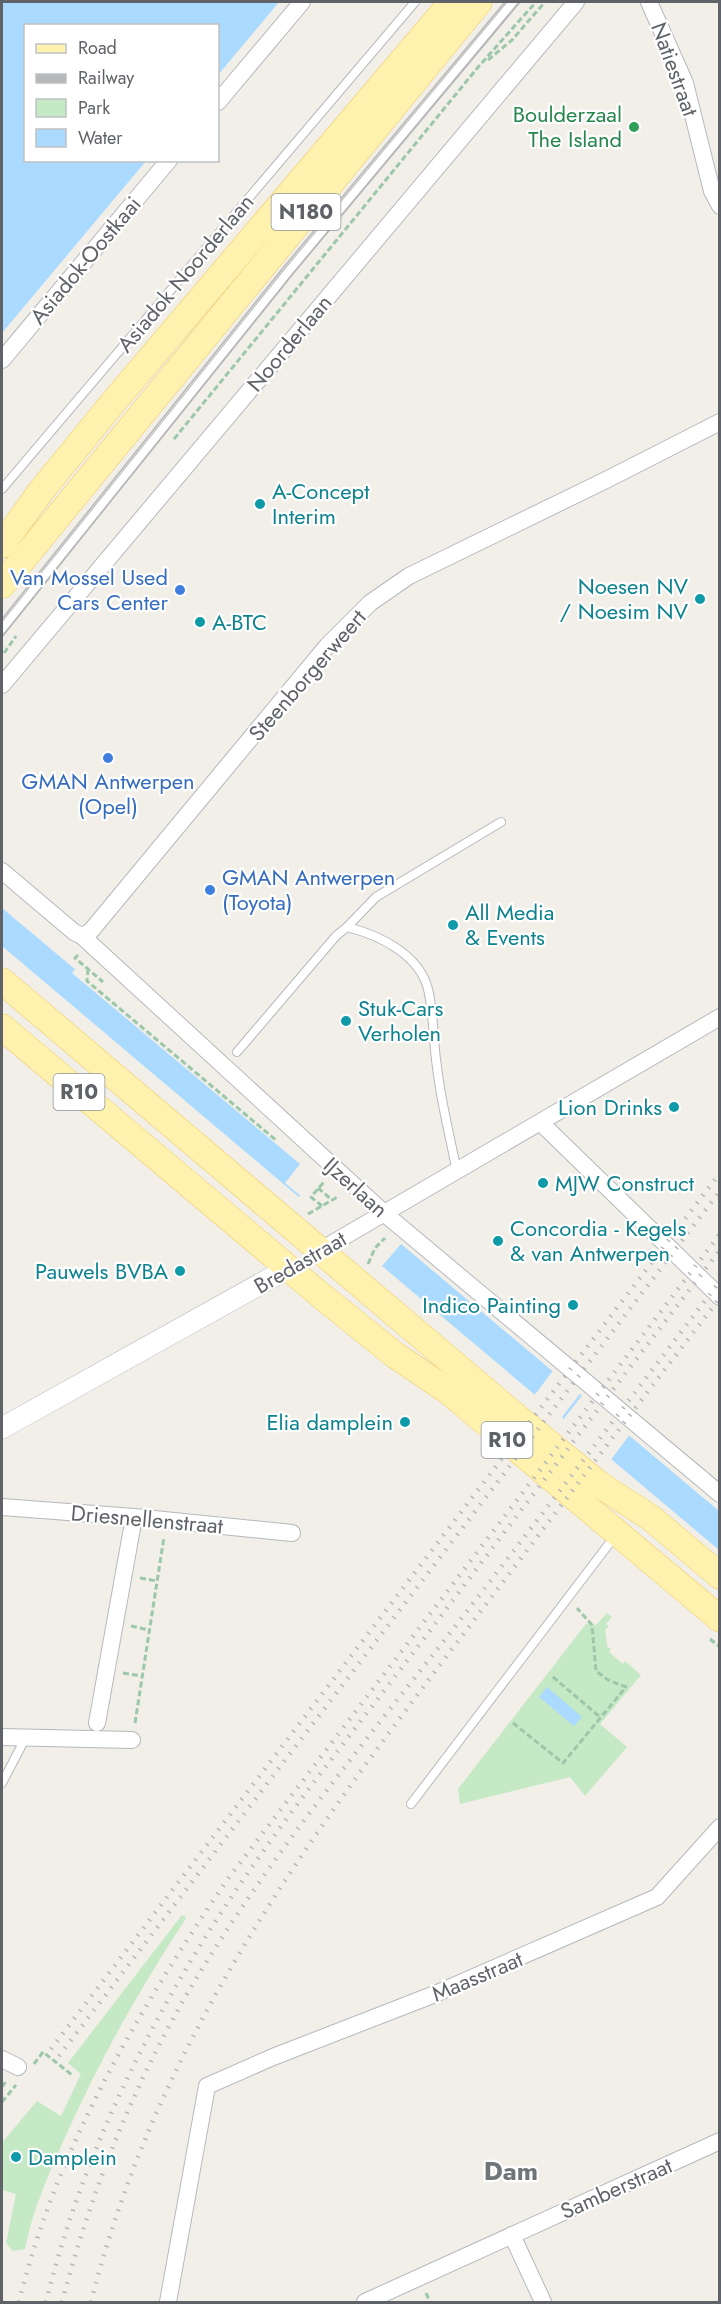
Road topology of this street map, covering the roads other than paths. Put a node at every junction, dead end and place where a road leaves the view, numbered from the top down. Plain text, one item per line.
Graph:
1 (302, 2) edge
2 (415, 2) edge
3 (452, 2) edge
4 (479, 2) edge
5 (513, 2) edge
6 (576, 2) edge
7 (649, 2) edge
8 (219, 101) edge
9 (167, 162) edge
10 (720, 206) edge
11 (2, 360) edge
12 (720, 422) edge
13 (2, 489) edge
14 (2, 546) edge
15 (2, 585) edge
16 (2, 628) edge
17 (2, 685) edge
18 (501, 822) dead end
19 (2, 871) edge
20 (347, 927) junction
21 (82, 936) junction
22 (2, 981) edge
23 (720, 1017) edge
24 (2, 1027) edge
25 (237, 1052) dead end
26 (541, 1123) junction
27 (457, 1172) junction
28 (385, 1214) junction
29 (321, 1250) junction
30 (289, 1268) junction
31 (720, 1297) edge
32 (2, 1428) edge
33 (720, 1494) edge
34 (2, 1507) edge
35 (134, 1517) junction
36 (292, 1533) dead end
37 (617, 1533) junction
38 (720, 1576) edge
39 (720, 1618) edge
40 (97, 1723) dead end
41 (2, 1737) edge
42 (26, 1737) junction
43 (132, 1740) road end
44 (2, 1783) edge
45 (411, 1804) dead end
46 (720, 1827) edge
47 (2, 2059) edge
48 (18, 2067) dead end
49 (720, 2141) edge
50 (512, 2235) junction
51 (168, 2302) edge
52 (365, 2302) edge
53 (543, 2302) edge

1 - 8 street
2 - 13 lane, Asiadok Noorderlaan
3 - 14 main road, N180
4 - 15 main road, N180
5 - 16 lane
6 - 17 street, Noorderlaan
7 - 10 street, Natiestraat
9 - 11 street, Asiadok-Oostkaai
12 - 21 street, Steenborgerweert
18 - 20 lane
19 - 21 street, IJzerlaan
20 - 25 lane
20 - 27 lane
21 - 28 street, IJzerlaan
22 - 29 main road, R10
23 - 26 street, Bredastraat
24 - 30 main road, R10
26 - 27 street, Bredastraat
26 - 31 street
27 - 28 street, Bredastraat
28 - 29 street, Bredastraat
28 - 33 street, IJzerlaan
29 - 30 main road, Bredastraat
29 - 38 main road, R10
30 - 32 street, Bredastraat
30 - 37 main road, R10
34 - 35 street, Driesnellenstraat
35 - 36 street, Driesnellenstraat
35 - 40 street
37 - 39 main road, R10
37 - 45 lane
41 - 42 street
42 - 43 street
42 - 44 lane
46 - 51 street, Maasstraat
47 - 48 street
49 - 50 street, Samberstraat
50 - 52 street, Samberstraat
50 - 53 street

